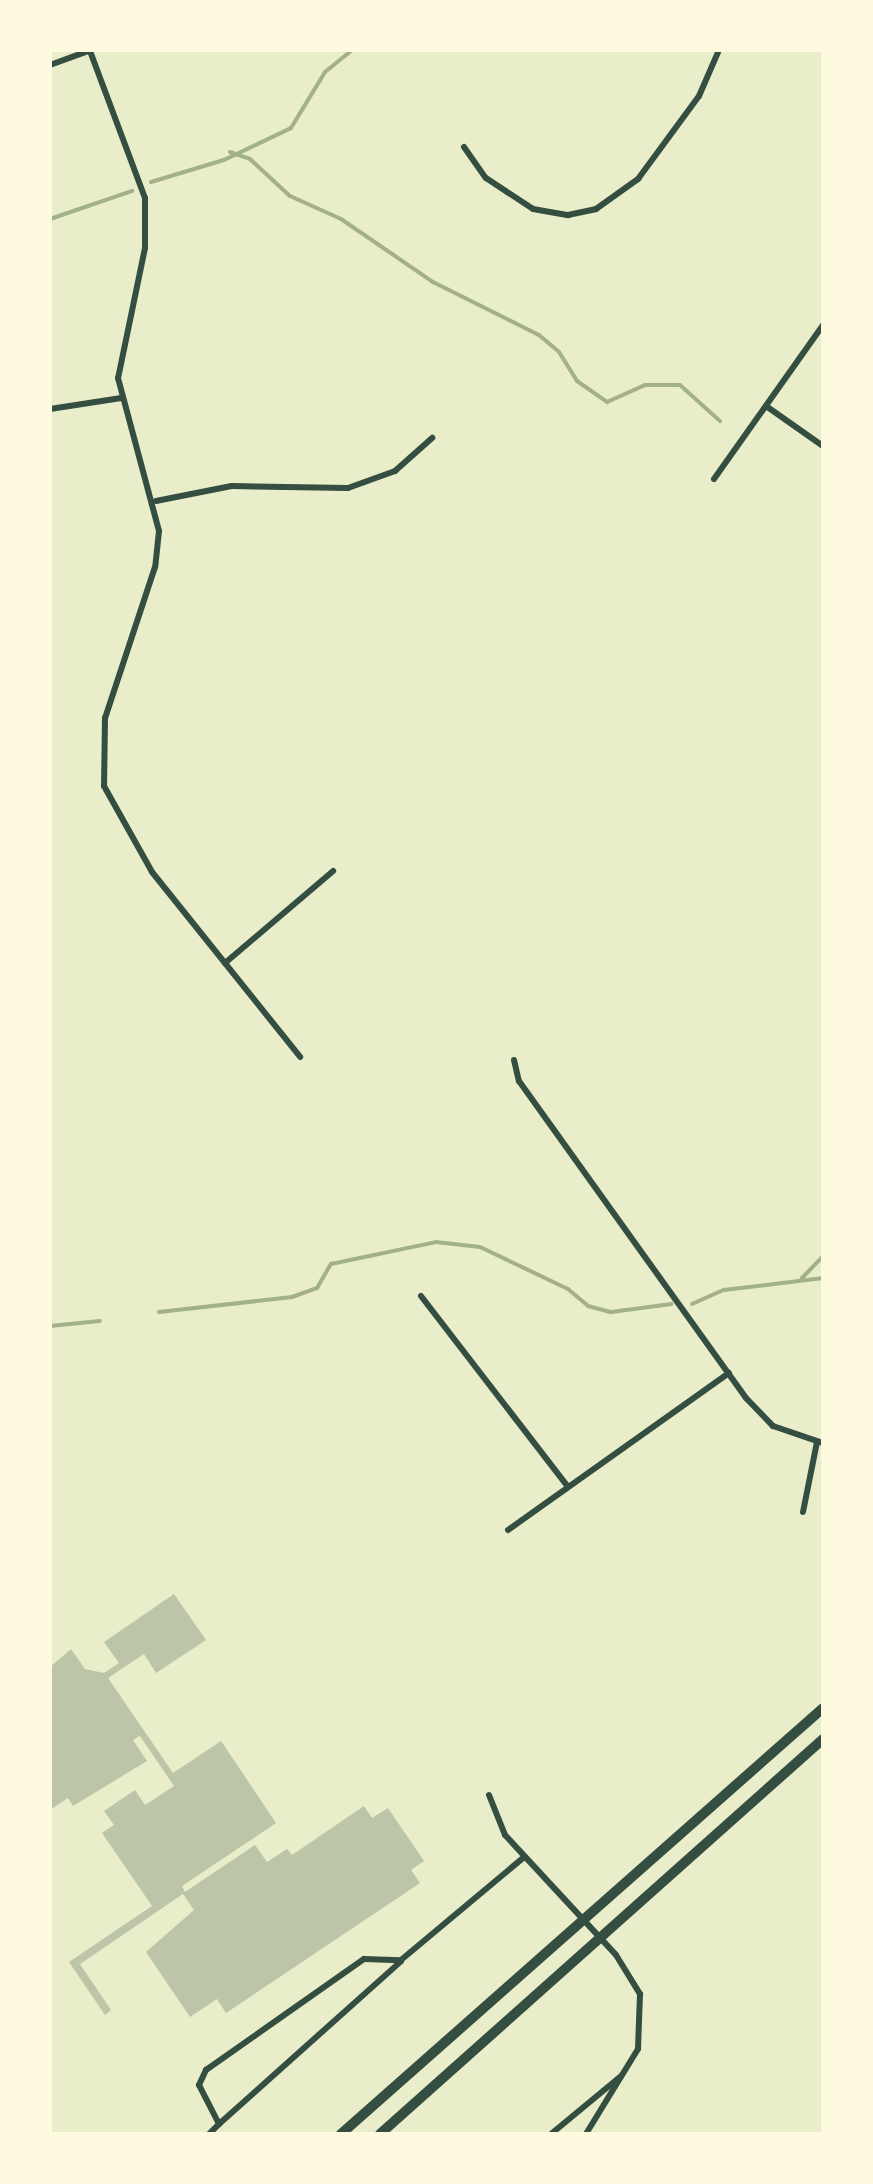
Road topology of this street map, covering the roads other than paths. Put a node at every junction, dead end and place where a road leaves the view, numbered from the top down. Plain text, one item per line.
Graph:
1 (91, 50) edge
2 (720, 50) edge
3 (50, 65) edge
4 (464, 147) dead end
5 (823, 325) edge
6 (121, 398) junction
7 (766, 406) junction
8 (50, 409) edge
9 (432, 438) dead end
10 (823, 446) edge
11 (714, 479) dead end
12 (156, 501) junction
13 (333, 871) dead end
14 (225, 963) junction
15 (300, 1057) dead end
16 (514, 1060) dead end
17 (421, 1296) dead end
18 (728, 1373) junction
19 (820, 1442) edge
20 (568, 1487) junction
21 (803, 1512) dead end
22 (508, 1530) dead end
23 (823, 1708) edge
24 (823, 1739) edge
25 (489, 1795) dead end
26 (524, 1857) junction
27 (593, 1929) junction
28 (401, 1960) junction
29 (622, 2075) junction
30 (219, 2124) junction
31 (588, 2131) edge
32 (209, 2134) edge
33 (341, 2134) edge
34 (380, 2134) edge
35 (551, 2134) edge

1 - 3 street
1 - 6 street
2 - 4 street
5 - 7 street
6 - 8 street
6 - 12 street
7 - 10 street
7 - 11 street
9 - 12 street
12 - 14 street
13 - 14 street
14 - 15 street
16 - 18 street
17 - 20 street
18 - 19 street
18 - 20 street
19 - 21 street
20 - 22 street
23 - 27 main road
24 - 27 main road
25 - 26 street
26 - 27 street
26 - 28 street
27 - 29 street
27 - 33 main road
27 - 34 main road
28 - 30 street
28 - 30 street
29 - 31 street
29 - 35 street
30 - 32 street

